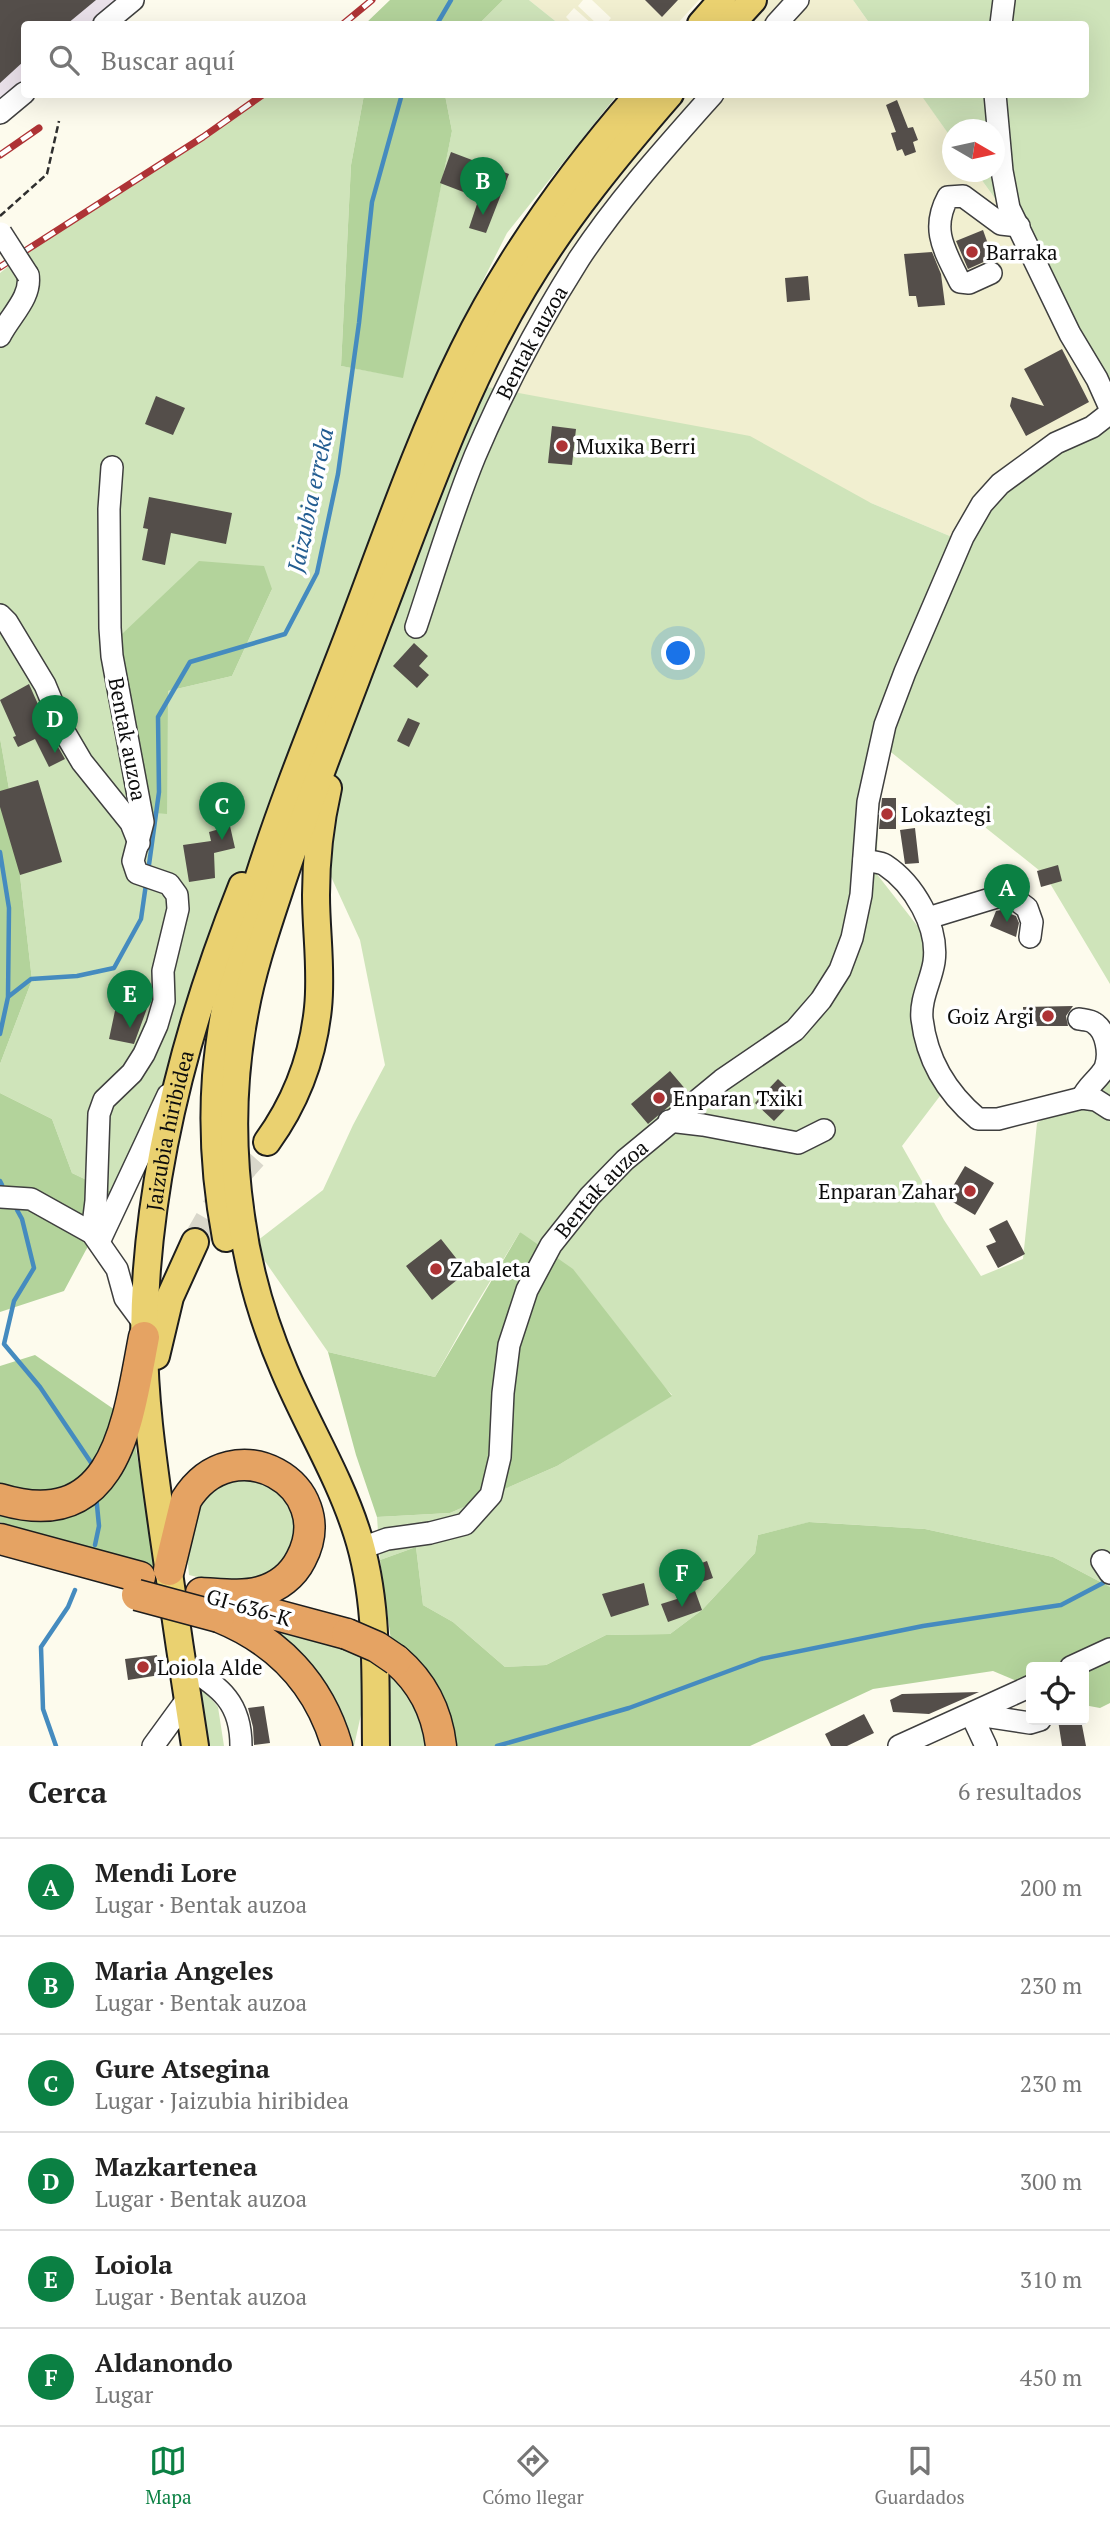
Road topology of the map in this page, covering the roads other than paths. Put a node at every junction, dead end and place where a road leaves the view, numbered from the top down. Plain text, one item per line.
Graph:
1 (133, 0) edge
2 (753, 0) edge
3 (798, 0) edge
4 (1003, 0) edge
5 (717, 12) edge
6 (108, 21) edge
7 (779, 21) edge
8 (1001, 21) edge
9 (21, 96) edge
10 (636, 98) edge
11 (667, 98) edge
12 (710, 98) edge
13 (995, 98) edge
14 (0, 113) edge
15 (1019, 226) junction
16 (0, 227) edge
17 (991, 273) dead end
18 (0, 336) edge
19 (1110, 410) edge
20 (490, 422) junction
21 (506, 439) dead end
22 (112, 467) dead end
23 (0, 614) edge
24 (416, 627) dead end
25 (337, 732) junction
26 (296, 771) junction
27 (139, 843) junction
28 (864, 860) junction
29 (928, 918) junction
30 (1030, 937) dead end
31 (1079, 1019) dead end
32 (181, 1067) junction
33 (1082, 1098) junction
34 (1110, 1109) edge
35 (669, 1121) junction
36 (824, 1130) dead end
37 (267, 1142) tunnel mouth
38 (0, 1197) edge
39 (95, 1237) junction
40 (195, 1242) tunnel mouth
41 (144, 1331) junction
42 (0, 1499) edge
43 (160, 1511) junction
44 (352, 1519) junction
45 (0, 1539) edge
46 (362, 1548) junction
47 (0, 1558) edge
48 (169, 1570) junction
49 (139, 1586) junction
50 (201, 1593) junction
51 (1110, 1649) edge
52 (1082, 1662) edge
53 (183, 1664) junction
54 (1026, 1688) edge
55 (188, 1698) junction
56 (971, 1714) junction
57 (1026, 1722) edge
58 (153, 1746) edge
59 (195, 1746) edge
60 (241, 1746) edge
61 (337, 1746) edge
62 (376, 1746) edge
63 (440, 1746) edge
64 (900, 1746) edge
65 (986, 1746) edge

1 - 6 street
2 - 5 main road
3 - 7 street
4 - 8 street
9 - 14 street
10 - 26 main road
11 - 25 main road
12 - 20 street, Bentak auzoa
13 - 15 street
15 - 17 street
15 - 19 street
16 - 18 street, bridge
19 - 28 street, Bentak auzoa
20 - 21 street
20 - 24 street, Bentak auzoa
22 - 27 street, Bentak auzoa
23 - 27 street, Bentak auzoa
25 - 37 main road
25 - 44 main road
26 - 32 main road, Jaizubia hiribidea
26 - 44 main road
27 - 39 street, Bentak auzoa
28 - 29 street
28 - 35 street, Bentak auzoa
29 - 30 street
29 - 33 street
31 - 33 street
32 - 39 street
32 - 41 main road, Jaizubia hiribidea
33 - 34 street
35 - 36 street
35 - 46 street, Bentak auzoa
38 - 39 street
39 - 41 street
40 - 43 main road, Jaizubia hiribidea
41 - 42 highway
41 - 43 main road, Jaizubia hiribidea
43 - 48 main road, Jaizubia hiribidea
44 - 46 main road
45 - 49 highway, GI-636-K
46 - 62 main road
47 - 49 highway, GI-636-K
48 - 50 highway
48 - 53 main road, Jaizubia hiribidea
49 - 50 highway, GI-636-K
49 - 61 highway, GI-636-K, bridge
50 - 63 highway, GI-636-K, bridge
51 - 52 street
53 - 55 main road, Jaizubia hiribidea
53 - 60 street
54 - 56 street
55 - 58 street
55 - 59 main road, Jaizubia hiribidea
56 - 57 street
56 - 64 street
56 - 65 street

